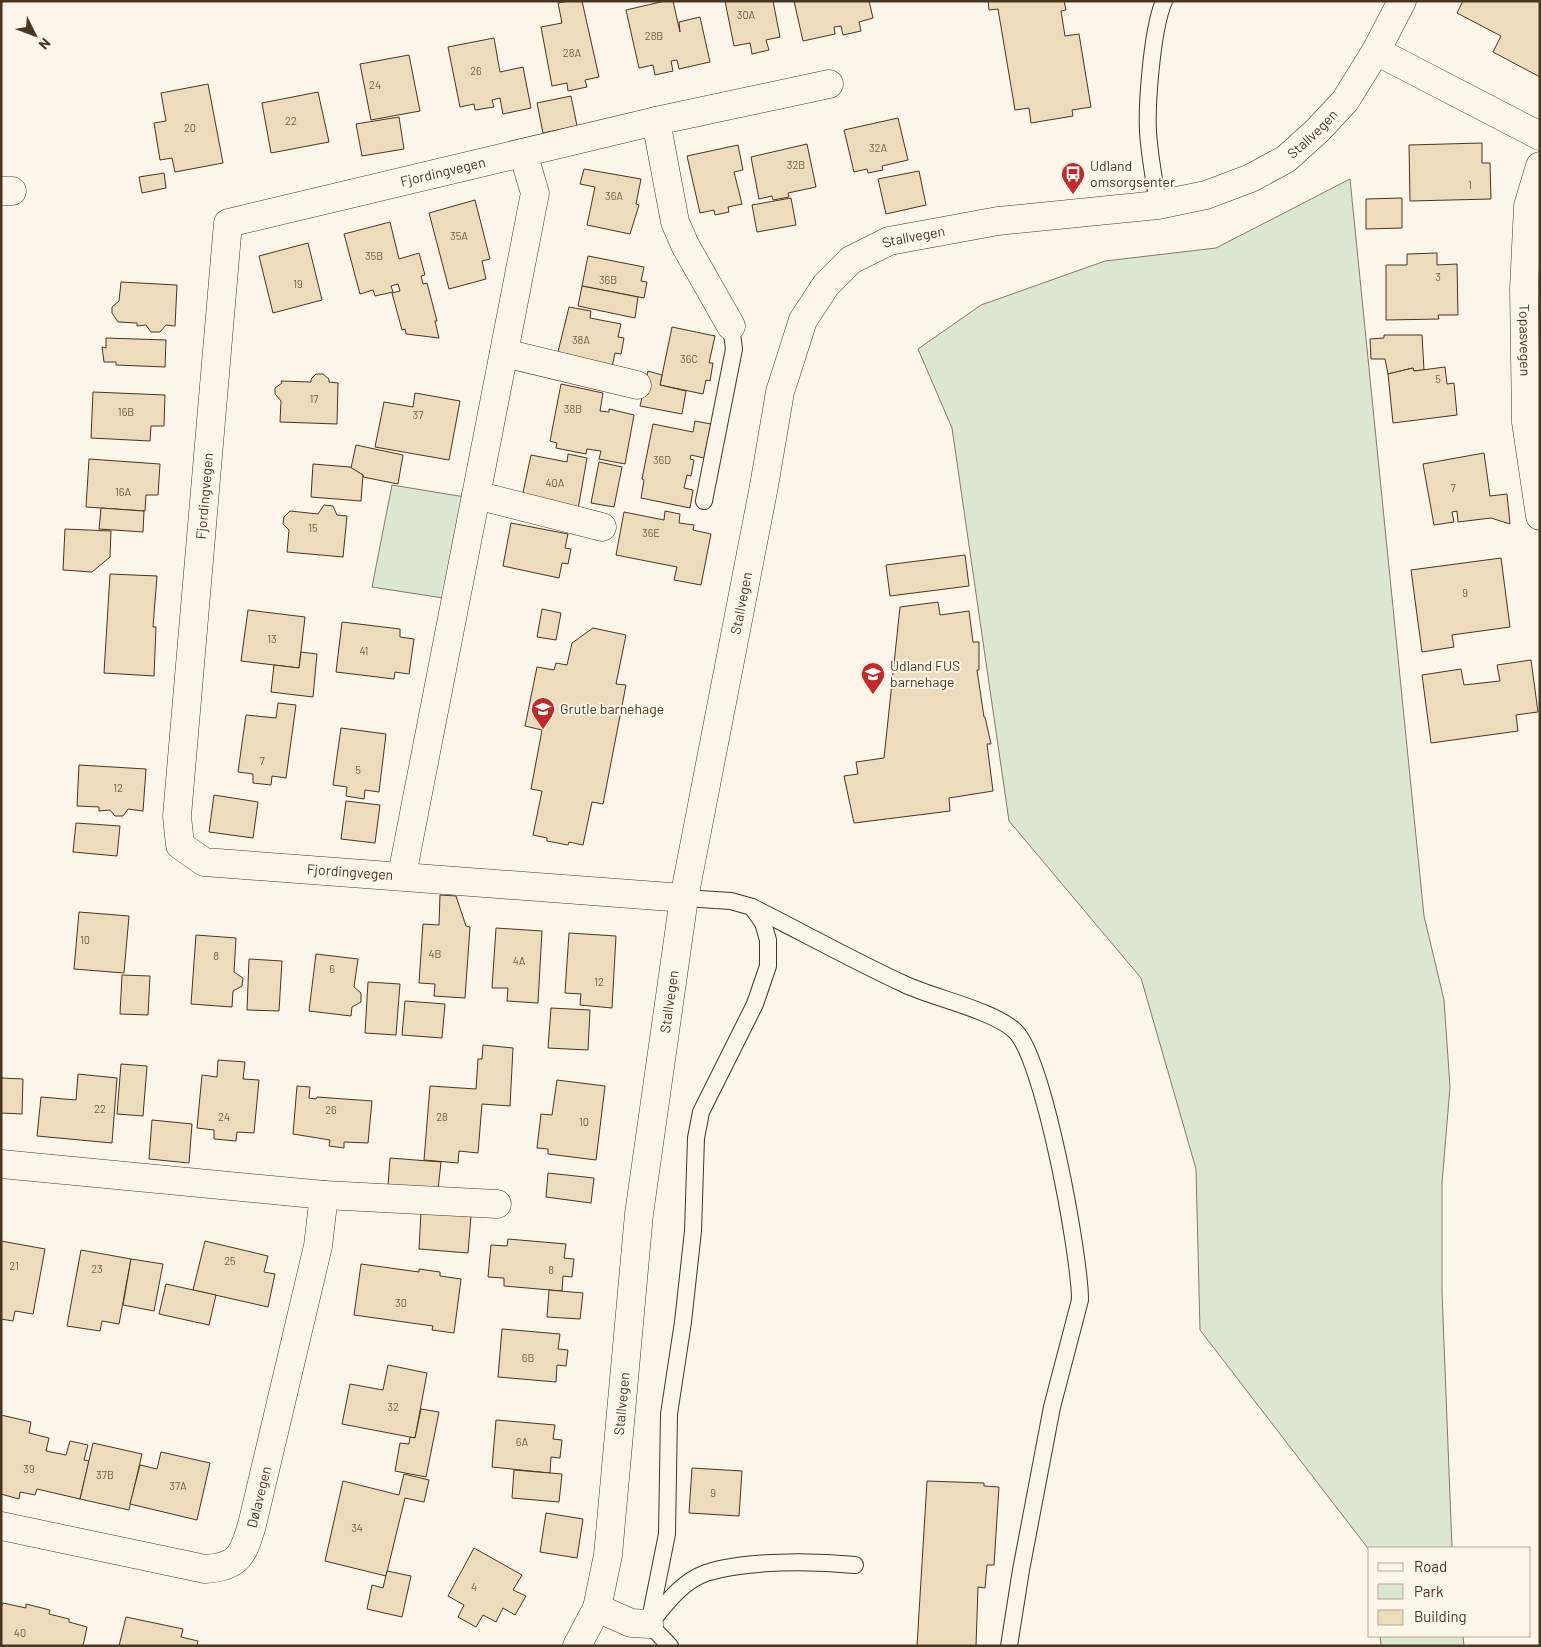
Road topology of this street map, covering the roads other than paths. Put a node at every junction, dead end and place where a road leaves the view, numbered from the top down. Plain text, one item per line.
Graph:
1 (1164, 1) edge
2 (1402, 1) edge
3 (1376, 51) junction
4 (829, 84) dead end
5 (656, 121) junction
6 (1540, 136) edge
7 (523, 152) junction
8 (1540, 166) edge
9 (1158, 205) junction
10 (731, 326) joint
11 (504, 352) junction
12 (637, 385) dead end
13 (476, 495) junction
14 (704, 501) dead end
15 (1540, 516) edge
16 (602, 527) dead end
17 (402, 875) junction
18 (684, 898) junction
19 (752, 907) junction
20 (1, 1164) edge
21 (324, 1195) junction
22 (497, 1204) dead end
23 (1, 1526) edge
24 (855, 1565) dead end
25 (596, 1608) junction
26 (649, 1624) junction
27 (577, 1646) edge
28 (670, 1646) edge
29 (1010, 1646) edge

1 - 9 lane
2 - 3 street, Stallvegen
3 - 6 street
3 - 9 street, Stallvegen
4 - 5 street, Fjordingvegen
5 - 7 street, Fjordingvegen
5 - 10 street
7 - 11 street, Fjordingvegen
7 - 17 street, Fjordingvegen
8 - 15 street, Topasvegen
9 - 18 street, Stallvegen
10 - 14 lane
11 - 12 street
11 - 13 street, Fjordingvegen
13 - 16 street
13 - 17 street, Fjordingvegen
17 - 18 street, Fjordingvegen
18 - 19 lane
18 - 25 street, Stallvegen
19 - 26 lane
19 - 29 lane
20 - 21 street
21 - 22 street
21 - 23 street, Dølavegen
24 - 26 lane
25 - 26 street
25 - 27 street, Stallvegen
26 - 28 lane

